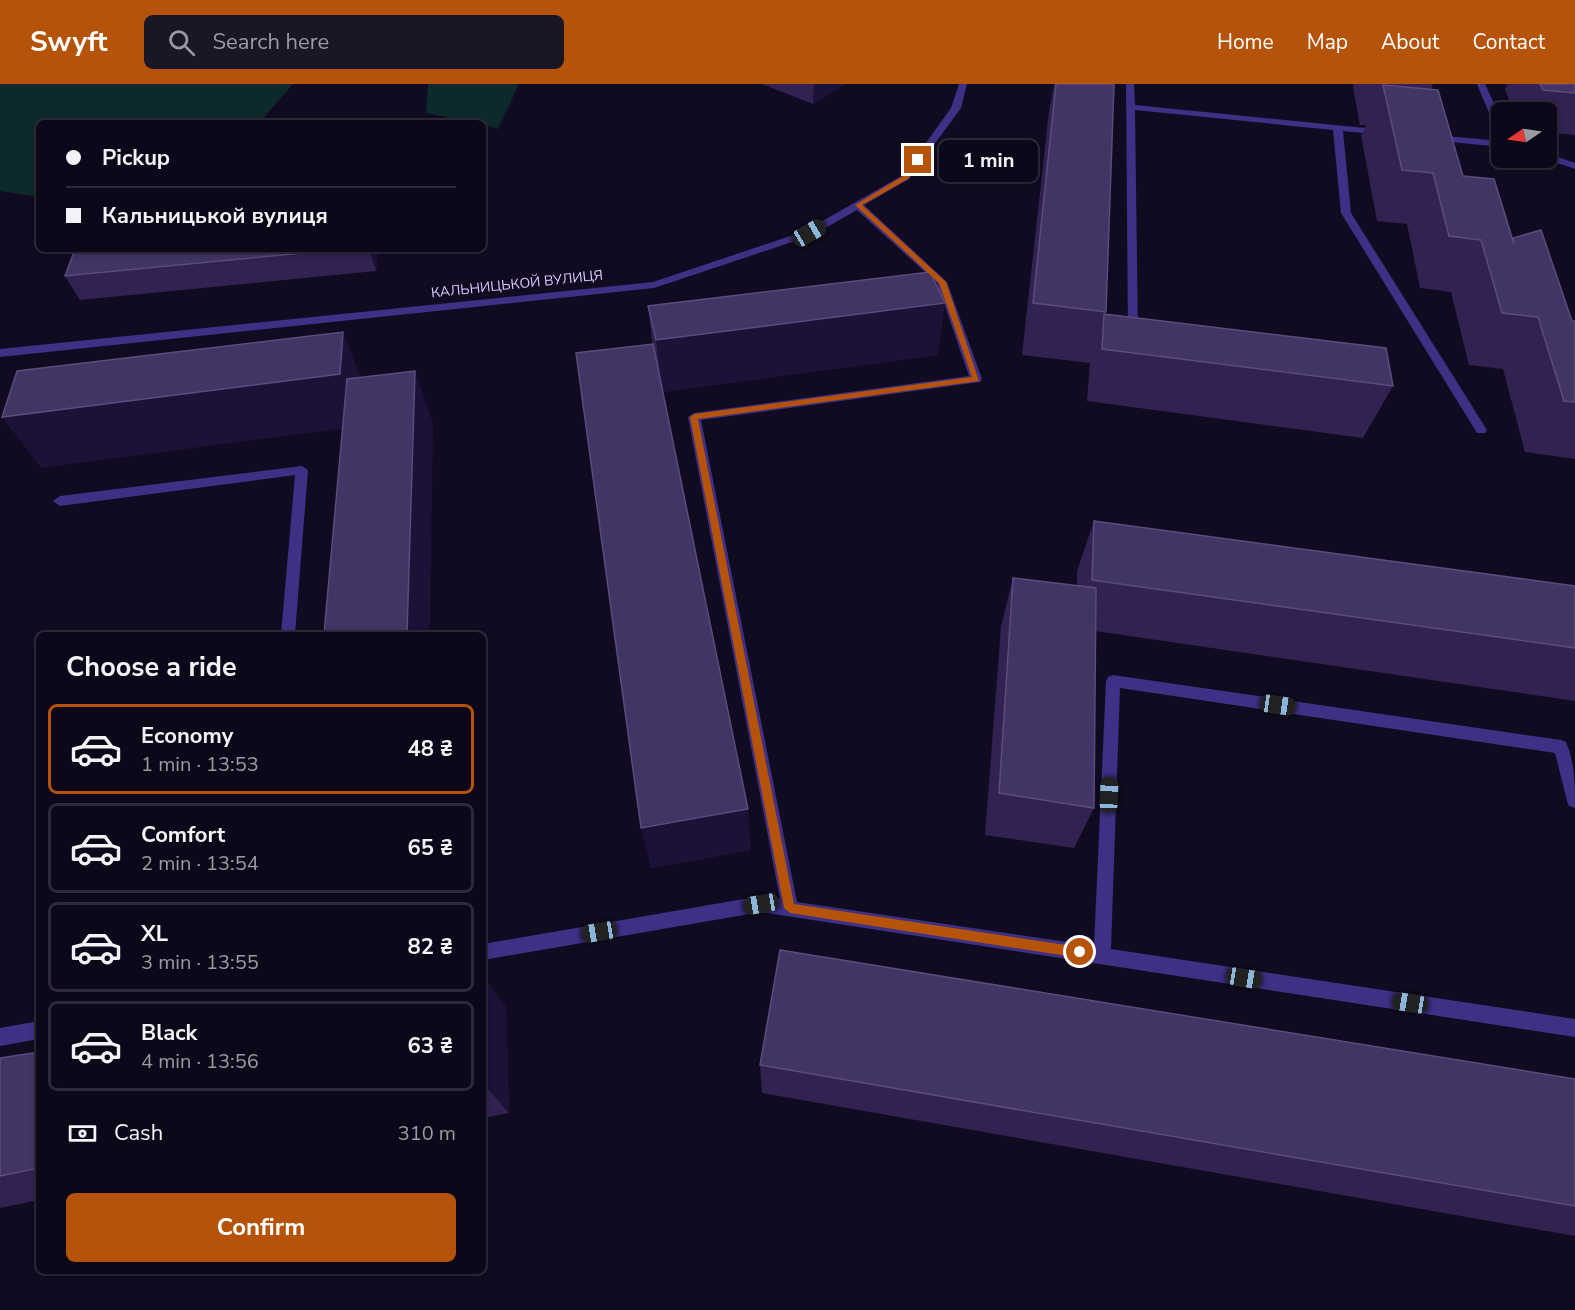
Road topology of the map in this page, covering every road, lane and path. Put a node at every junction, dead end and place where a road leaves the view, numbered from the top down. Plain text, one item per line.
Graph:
1 (963, 84) edge
2 (1130, 84) edge
3 (1481, 84) edge
4 (1130, 107) junction
5 (1491, 107) edge
6 (1338, 128) junction
7 (1396, 134) edge
8 (1420, 136) edge
9 (1491, 143) edge
10 (1557, 160) edge
11 (1575, 166) edge
12 (858, 205) junction
13 (1143, 342) edge
14 (0, 353) edge
15 (1481, 430) dead end
16 (60, 501) dead end
17 (288, 632) edge
18 (1575, 801) edge
19 (790, 908) junction
20 (486, 951) edge
21 (1102, 956) junction
22 (1575, 1028) edge
23 (36, 1031) edge
24 (0, 1037) edge

1 - 12 street, КАЛЬНИЦЬКОЙ ВУЛИЦЯ
2 - 4 street
3 - 5 street
4 - 6 street
4 - 13 street
6 - 7 street
6 - 15 street
8 - 9 street
10 - 11 street
12 - 14 street, КАЛЬНИЦЬКОЙ ВУЛИЦЯ
12 - 19 street
16 - 17 street
18 - 21 street
19 - 20 street
19 - 21 street
21 - 22 street
23 - 24 street

